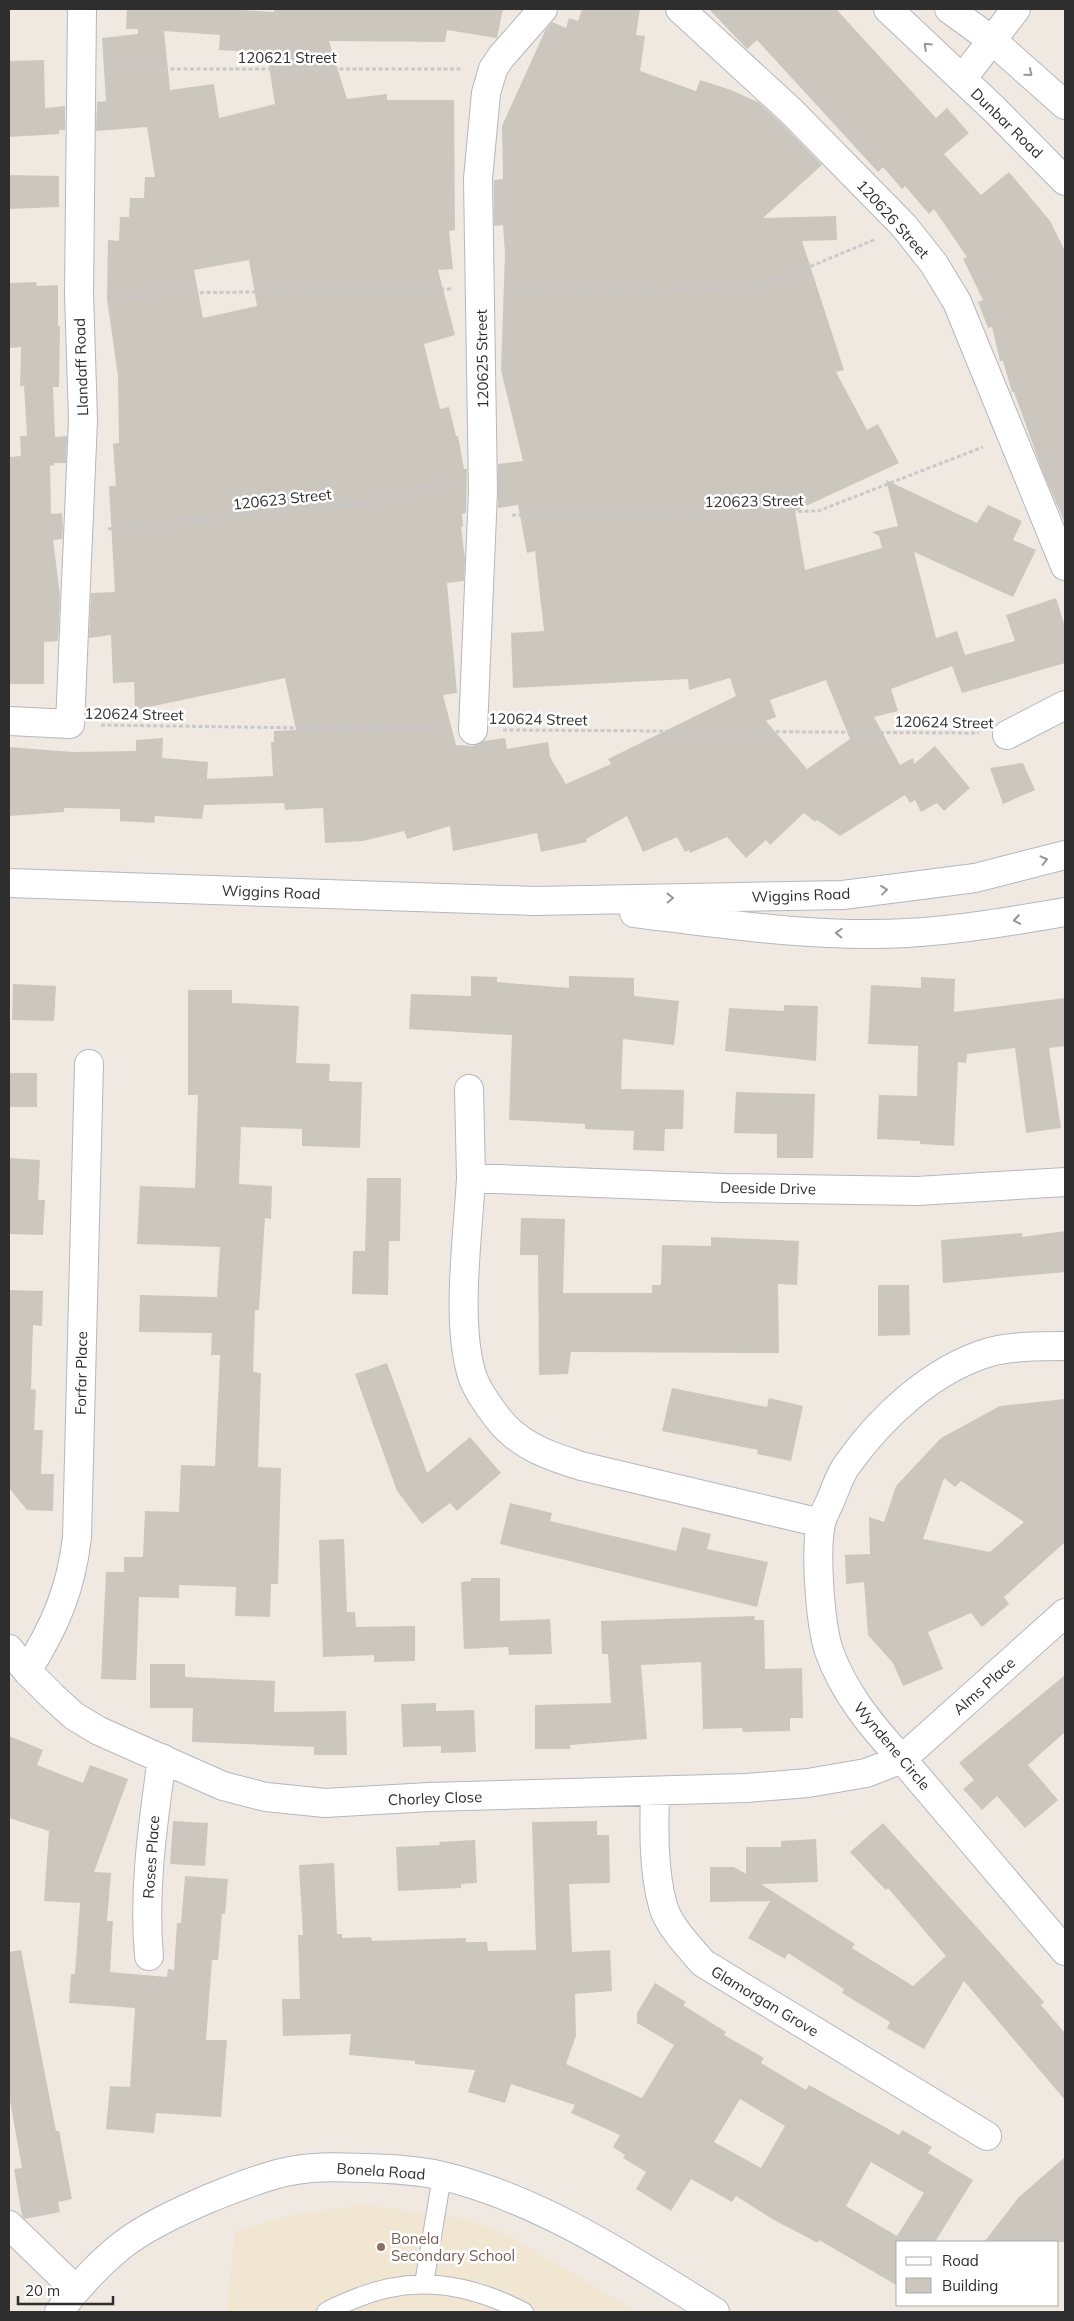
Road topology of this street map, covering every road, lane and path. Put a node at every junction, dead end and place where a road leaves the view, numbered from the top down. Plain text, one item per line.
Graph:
1 (82, 9) edge
2 (544, 9) edge
3 (680, 9) edge
4 (888, 9) edge
5 (949, 9) edge
6 (1016, 9) edge
7 (993, 41) junction
8 (493, 69) junction
9 (82, 70) junction
10 (962, 79) junction
11 (1065, 105) edge
12 (1065, 182) edge
13 (1012, 436) junction
14 (483, 504) junction
15 (80, 532) junction
16 (1065, 566) edge
17 (1065, 705) edge
18 (9, 721) edge
19 (70, 724) junction
20 (473, 730) junction
21 (1007, 735) joint
22 (1065, 855) edge
23 (9, 883) edge
24 (534, 901) junction
25 (1065, 912) edge
26 (89, 1064) dead end
27 (469, 1089) dead end
28 (471, 1178) junction
29 (1065, 1182) edge
30 (1065, 1346) edge
31 (821, 1523) junction
32 (1065, 1613) edge
33 (9, 1649) edge
34 (26, 1671) junction
35 (162, 1758) junction
36 (902, 1759) junction
37 (655, 1791) junction
38 (1065, 1951) edge
39 (149, 1956) dead end
40 (987, 2136) dead end
41 (442, 2176) junction
42 (9, 2225) edge
43 (424, 2284) junction
44 (76, 2290) junction
45 (59, 2312) edge
46 (326, 2312) edge
47 (524, 2312) edge
48 (715, 2312) edge

1 - 9 street, Llandaff Road
2 - 8 street, 120625 Street
3 - 13 street, 120626 Street
10 -> 4 street
5 - 7 street
6 - 7 street, Dunbar Road
7 - 10 street, Dunbar Road
7 -> 11 street
8 - 9 path, 120621 Street
8 - 14 street, 120625 Street
9 - 15 street, Llandaff Road
10 - 12 street, Dunbar Road
13 - 14 path, 120623 Street
13 - 16 street, 120626 Street
14 - 15 path, 120623 Street
14 - 20 street, 120625 Street
15 - 19 street, Llandaff Road
17 - 21 street
18 - 19 street
19 - 20 path, 120624 Street
20 - 21 path, 120624 Street
24 -> 22 street, Wiggins Road
23 - 24 street, Wiggins Road
25 -> 24 street, Wiggins Road
26 - 34 street, Forfar Place
27 - 28 street
28 - 29 street, Deeside Drive
28 - 31 street
30 - 31 street, Wyndene Circle
31 - 36 street, Wyndene Circle
32 - 36 street, Alms Place
33 - 34 street, Chorley Close
34 - 35 street, Chorley Close
35 - 37 street, Chorley Close
35 - 39 street, Roses Place
36 - 37 street, Chorley Close
36 - 38 street, Wyndene Circle
37 - 40 street, Glamorgan Grove
41 - 43 lane
41 - 44 street, Bonela Road
41 - 48 street, Bonela Road
42 - 44 street
43 - 46 lane
43 - 47 lane
44 - 45 street, Bonela Road

